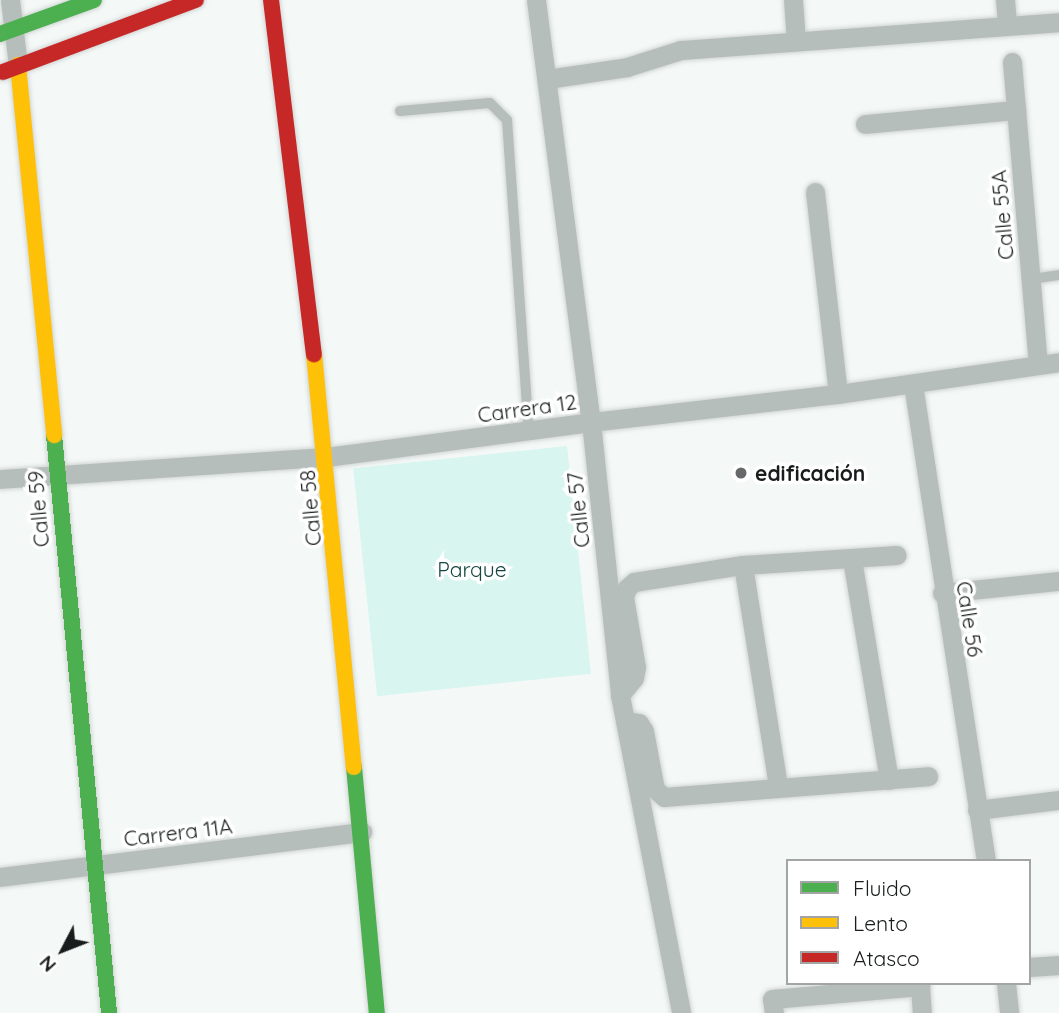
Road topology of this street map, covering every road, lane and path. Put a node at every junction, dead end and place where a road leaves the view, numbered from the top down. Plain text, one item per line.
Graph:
1 (10, 0) edge
2 (94, 0) edge
3 (196, 0) edge
4 (271, 0) edge
5 (536, 0) edge
6 (793, 0) edge
7 (1005, 0) edge
8 (1059, 22) edge
9 (1007, 24) junction
10 (6, 32) edge
11 (796, 41) junction
12 (1012, 62) dead end
13 (18, 65) junction
14 (0, 74) edge
15 (547, 79) junction
16 (400, 110) dead end
17 (1016, 110) junction
18 (865, 124) dead end
19 (815, 192) dead end
20 (1059, 275) edge
21 (1031, 279) junction
22 (1059, 362) edge
23 (1038, 365) junction
24 (913, 384) junction
25 (838, 394) junction
26 (591, 422) junction
27 (529, 432) junction
28 (326, 457) junction
29 (57, 473) junction
30 (0, 479) edge
31 (897, 555) dead end
32 (852, 559) junction
33 (743, 565) junction
34 (1059, 582) edge
35 (942, 593) junction
36 (620, 695) junction
37 (626, 721) junction
38 (928, 776) dead end
39 (889, 780) junction
40 (778, 787) junction
41 (1059, 800) edge
42 (977, 810) junction
43 (362, 832) junction
44 (986, 859) edge
45 (95, 865) junction
46 (0, 877) edge
47 (1059, 965) edge
48 (1031, 967) edge
49 (1006, 985) edge
50 (109, 1013) edge
51 (377, 1013) edge
52 (681, 1013) edge
53 (774, 1013) edge
54 (922, 1013) edge
55 (1009, 1013) edge

1 - 10 street, Calle 59
2 - 10 street
3 - 13 street
4 - 28 street, Calle 58
5 - 15 street, Calle 57
6 - 11 street
7 - 9 street
8 - 9 street
9 - 11 street
10 - 13 street, Calle 59
11 - 15 street
12 - 17 street, Calle 55A
13 - 14 street
13 - 29 street, Calle 59
15 - 26 street, Calle 57
16 - 27 lane
17 - 18 street
17 - 21 street, Calle 55A
19 - 25 street
20 - 21 lane
21 - 23 street, Calle 55A
22 - 23 street, Carrera 12
23 - 24 street, Carrera 12
24 - 25 street, Carrera 12
24 - 35 street, Calle 56
25 - 26 street, Carrera 12
26 - 27 street, Carrera 12
26 - 36 street, Calle 57
27 - 28 street, Carrera 12
28 - 29 street, Carrera 12
28 - 43 street, Calle 58
29 - 30 street, Carrera 12
29 - 45 street, Calle 59
31 - 32 street
32 - 33 street
32 - 39 street
33 - 36 street
33 - 40 street
34 - 35 street
35 - 42 street, Calle 56
36 - 37 street, Calle 57
37 - 40 street
37 - 52 street, Calle 57
38 - 39 street
39 - 40 street
41 - 42 street
42 - 44 street, Calle 56
43 - 45 street, Carrera 11A
43 - 51 street, Calle 58
45 - 46 street, Carrera 11A
45 - 50 street, Calle 59
47 - 48 street
49 - 55 street
53 - 54 street

